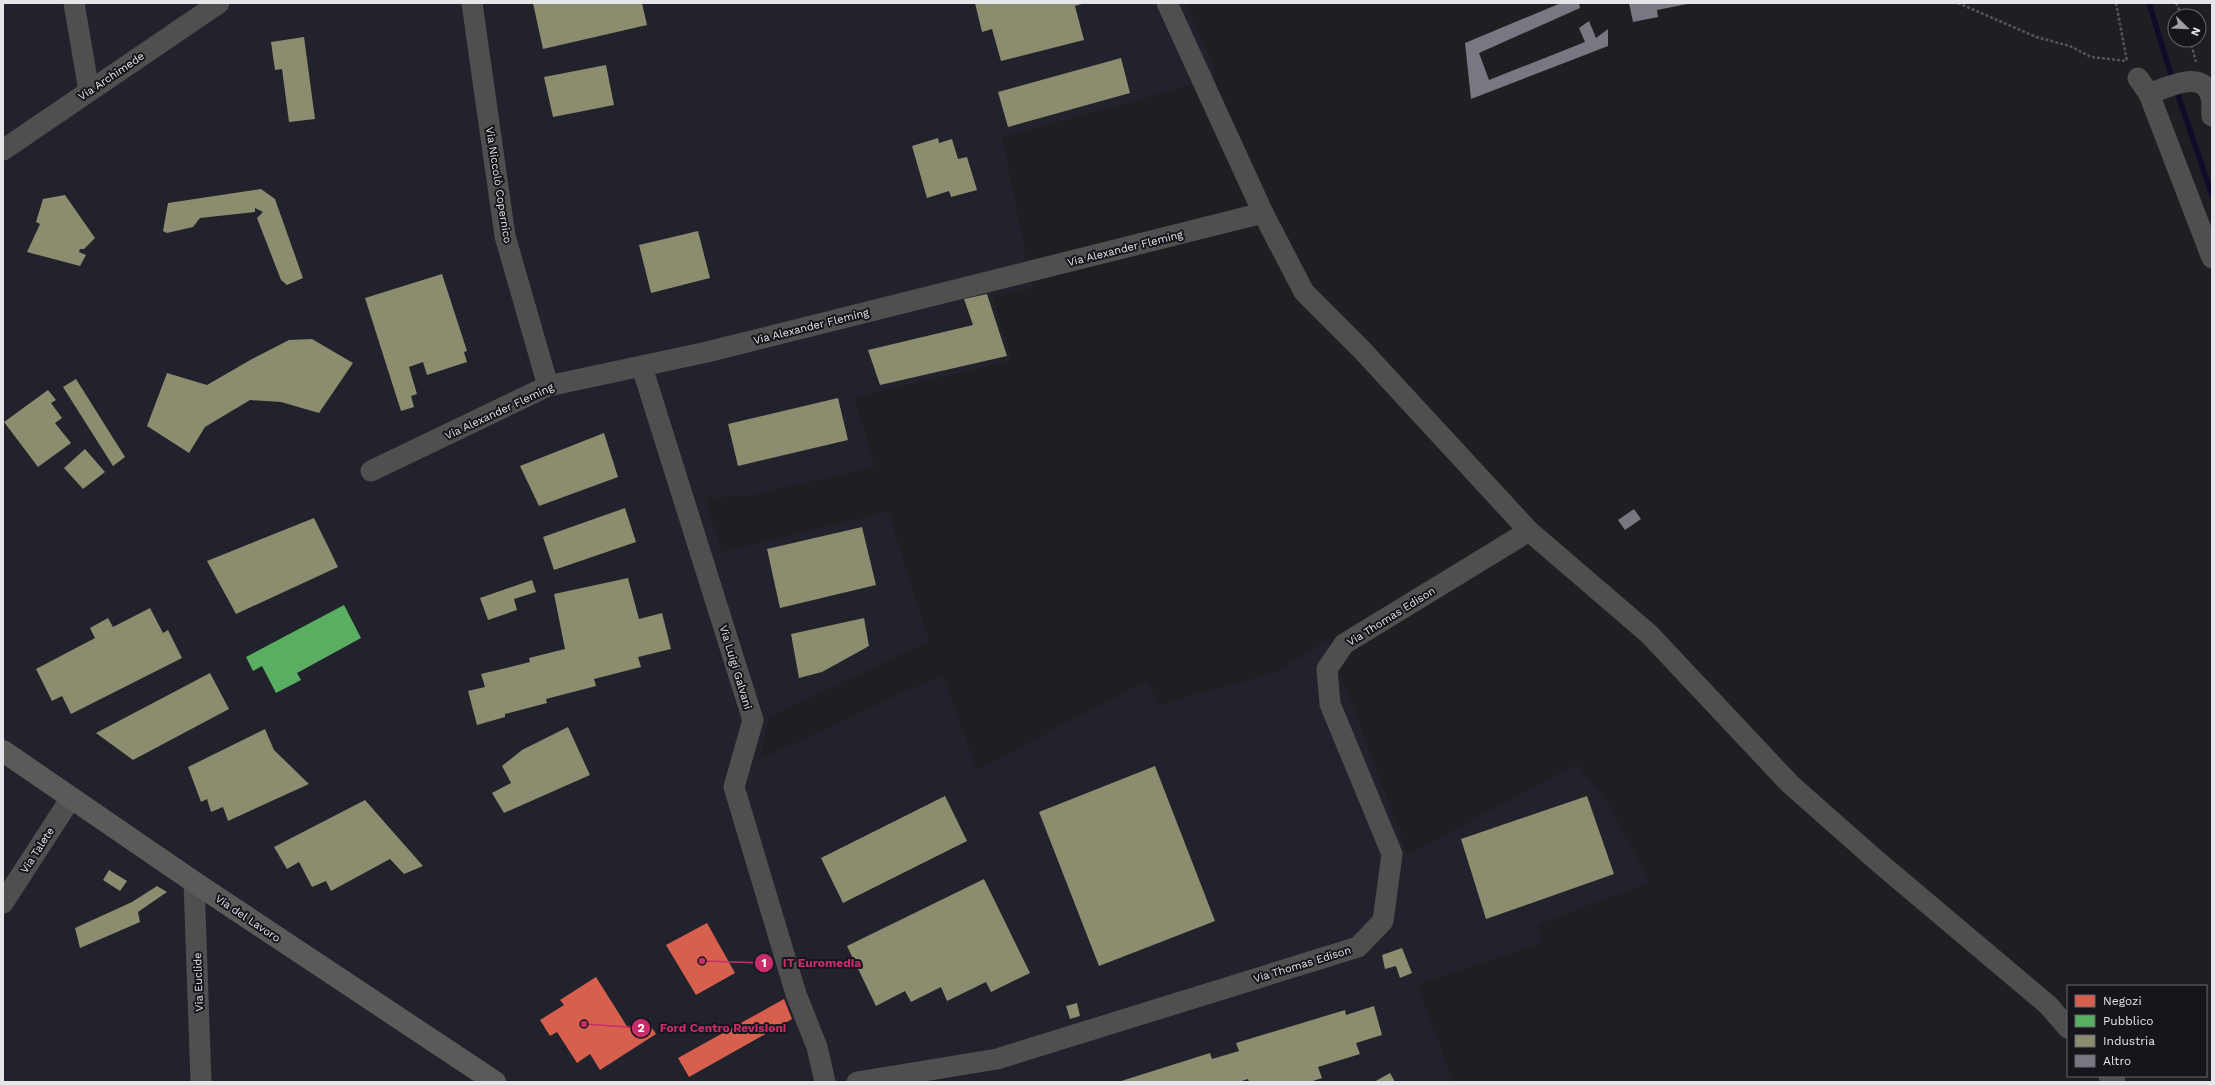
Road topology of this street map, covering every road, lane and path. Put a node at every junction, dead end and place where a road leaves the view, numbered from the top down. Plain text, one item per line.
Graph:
1 (74, 3) edge
2 (219, 3) edge
3 (472, 3) edge
4 (1167, 3) edge
5 (1958, 3) edge
6 (2116, 3) edge
7 (2143, 81) junction
8 (89, 91) junction
9 (2212, 116) edge
10 (3, 150) edge
11 (1263, 213) junction
12 (2212, 258) edge
13 (642, 367) junction
14 (548, 386) junction
15 (371, 471) dead end
16 (1529, 531) junction
17 (3, 751) edge
18 (71, 798) junction
19 (194, 882) junction
20 (3, 903) edge
21 (2067, 1027) edge
22 (201, 1082) edge
23 (495, 1082) edge
24 (826, 1082) edge
25 (857, 1082) edge

1 - 8 street
2 - 8 street, Via Archimede
3 - 14 street, Via Niccolò Copernico
4 - 11 street
5 - 7 path
6 - 7 path
7 - 9 street
7 - 12 street
8 - 10 street, Via Archimede
11 - 13 street, Via Alexander Fleming
11 - 16 street
13 - 14 street, Via Alexander Fleming
13 - 24 street, Via Luigi Galvani
14 - 15 street, Via Alexander Fleming
16 - 21 street
16 - 25 street, Via Thomas Edison
17 - 18 main road, Via del Lavoro
18 - 19 main road, Via del Lavoro
18 - 20 street, Via Talete
19 - 22 street, Via Euclide
19 - 23 main road, Via del Lavoro

